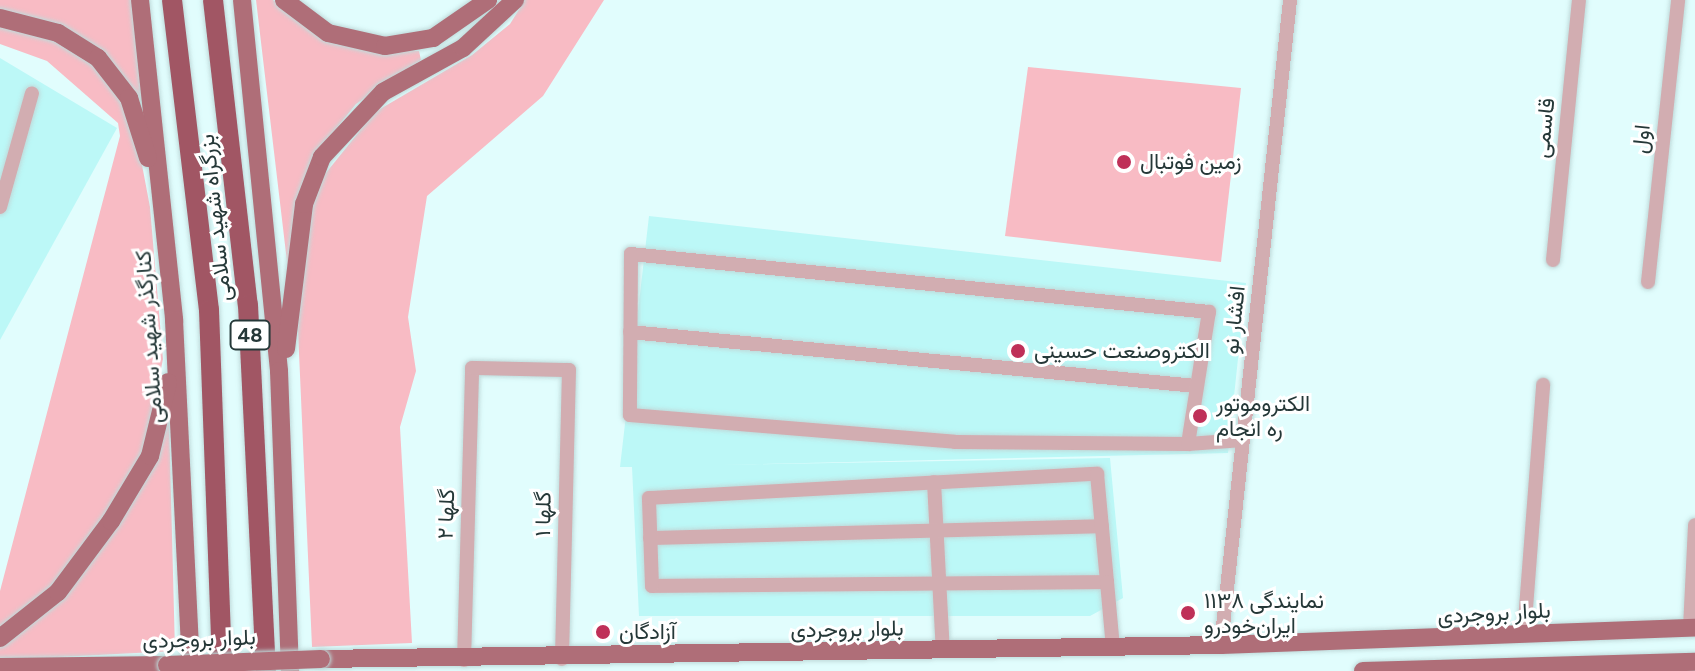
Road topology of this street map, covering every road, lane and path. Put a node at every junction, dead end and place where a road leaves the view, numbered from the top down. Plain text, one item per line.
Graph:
1 (140, 0) edge
2 (172, 0) edge
3 (213, 0) edge
4 (242, 0) edge
5 (284, 0) edge
6 (488, 0) edge
7 (515, 0) edge
8 (1290, 0) edge
9 (1579, 0) edge
10 (1678, 0) edge
11 (0, 18) edge
12 (32, 93) dead end
13 (0, 207) edge
14 (164, 219) junction
15 (1553, 260) dead end
16 (1648, 282) dead end
17 (174, 320) junction
18 (630, 332) junction
19 (569, 370) joint
20 (279, 371) junction
21 (1543, 385) dead end
22 (1196, 386) junction
23 (1243, 440) junction
24 (1188, 444) junction
25 (934, 482) junction
26 (1695, 525) edge
27 (1102, 526) junction
28 (938, 532) junction
29 (650, 538) junction
30 (1107, 582) junction
31 (942, 584) junction
32 (1693, 628) edge
33 (1524, 634) junction
34 (0, 638) edge
35 (1438, 640) junction
36 (1221, 645) junction
37 (1113, 648) junction
38 (943, 651) junction
39 (562, 659) junction
40 (464, 660) junction
41 (1695, 662) edge
42 (1600, 665) junction
43 (0, 667) edge
44 (1439, 670) edge
45 (191, 671) edge
46 (222, 671) edge
47 (266, 671) edge
48 (290, 671) edge
49 (1363, 671) edge
50 (1376, 671) edge
51 (1631, 671) edge

1 - 14 main road, کنارگذر شهید سلامی
2 - 46 highway, بزرگراه شهید سلامی / 48
3 - 47 highway, بزرگراه شهید سلامی / 48
4 - 20 main road
5 - 6 main road
7 - 20 main road
8 - 23 street, افشار نو
9 - 15 street, قاسمی
10 - 16 street, اول
11 - 14 main road
12 - 13 street
14 - 17 main road, کنارگذر شهید سلامی
17 - 34 main road
17 - 45 main road, کنارگذر شهید سلامی
18 - 22 street
18 - 22 street
18 - 24 street
19 - 39 street, گلها ۱
19 - 40 street, گلها ۲
20 - 48 main road
21 - 33 street
22 - 24 street
23 - 24 street
23 - 36 street, افشار نو
25 - 27 street
25 - 28 street
25 - 29 street
26 - 32 street
27 - 28 street
27 - 30 street
28 - 29 street
28 - 31 street
29 - 31 street
30 - 31 street
30 - 37 street
31 - 38 street
32 - 33 main road, بلوار بروجردی
33 - 35 main road, بلوار بروجردی
35 - 36 main road, بلوار بروجردی
35 - 44 main road
36 - 37 main road, بلوار بروجردی
37 - 38 main road, بلوار بروجردی
38 - 39 main road, بلوار بروجردی
39 - 40 main road, بلوار بروجردی
40 - 43 main road, بلوار بروجردی, bridge
41 - 42 main road
42 - 44 main road
42 - 51 street
44 - 50 main road
49 - 50 main road

